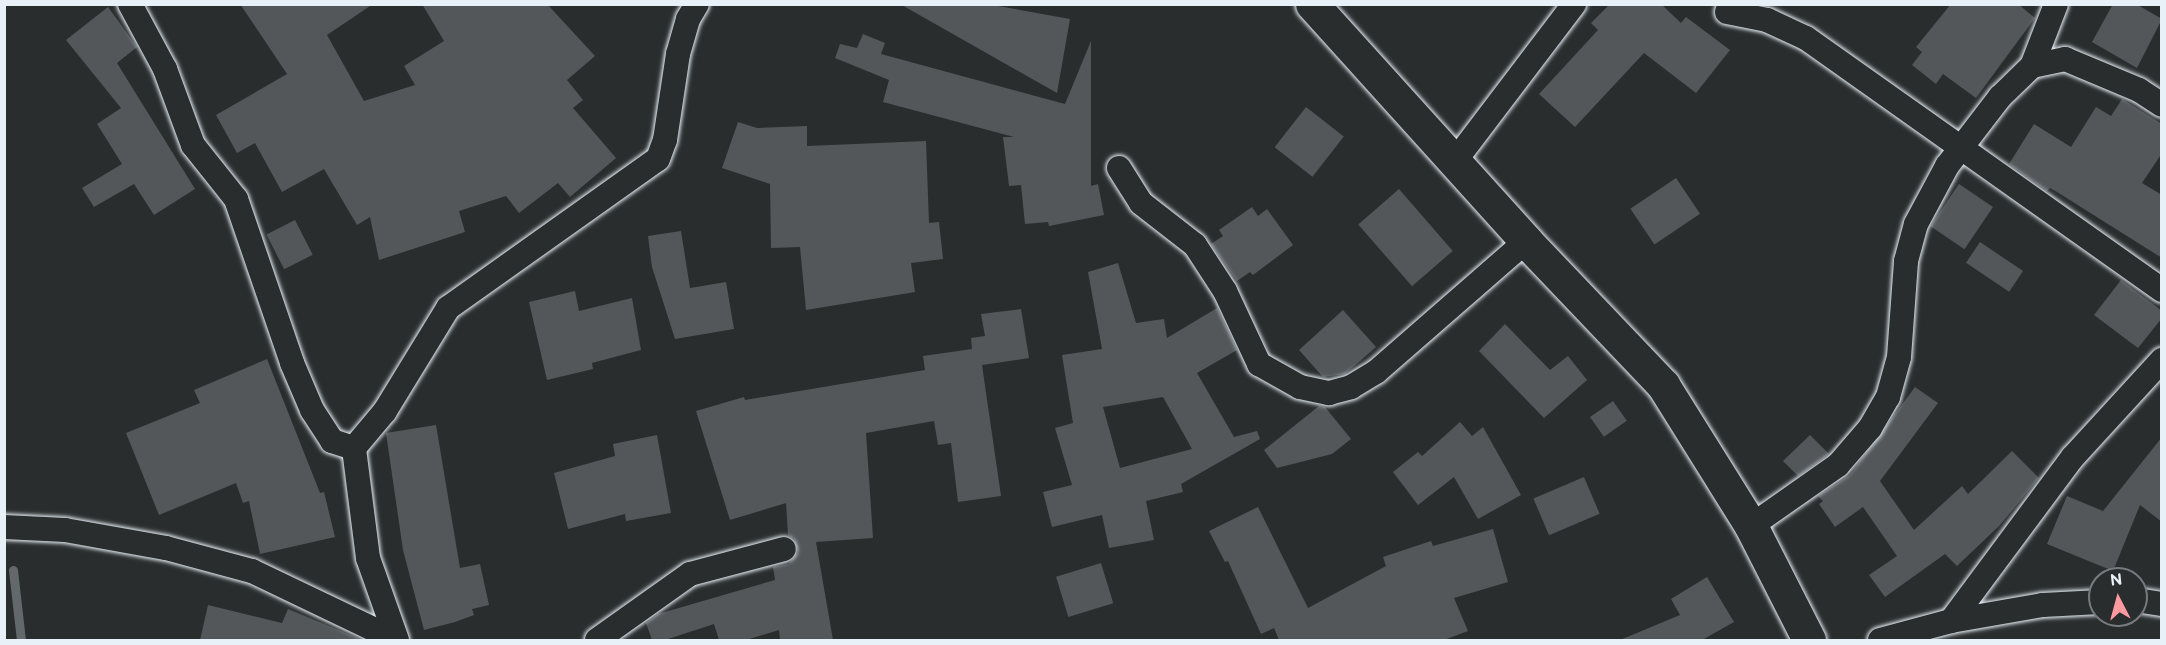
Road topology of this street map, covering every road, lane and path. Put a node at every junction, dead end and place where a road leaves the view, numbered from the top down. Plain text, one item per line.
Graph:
1 (130, 4) edge
2 (698, 4) edge
3 (1312, 4) edge
4 (1574, 4) edge
5 (2056, 4) edge
6 (1727, 12) dead end
7 (2032, 66) junction
8 (2162, 105) edge
9 (1961, 149) junction
10 (1455, 161) junction
11 (1119, 168) dead end
12 (1526, 241) junction
13 (2162, 290) edge
14 (2162, 360) edge
15 (354, 448) junction
16 (1751, 526) junction
17 (4, 527) edge
18 (784, 549) dead end
19 (2088, 603) edge
20 (1951, 621) junction
21 (397, 640) edge
22 (597, 640) edge
23 (1809, 640) edge
24 (1880, 640) edge

1 - 15 street
2 - 15 street
3 - 10 main road
4 - 10 street
5 - 7 street
6 - 9 street
7 - 8 street
7 - 9 street
9 - 13 street
9 - 16 street
10 - 12 main road
11 - 12 street
12 - 16 main road
14 - 20 street
15 - 21 street
16 - 23 main road
17 - 21 street
18 - 22 street
19 - 20 street
20 - 24 street

